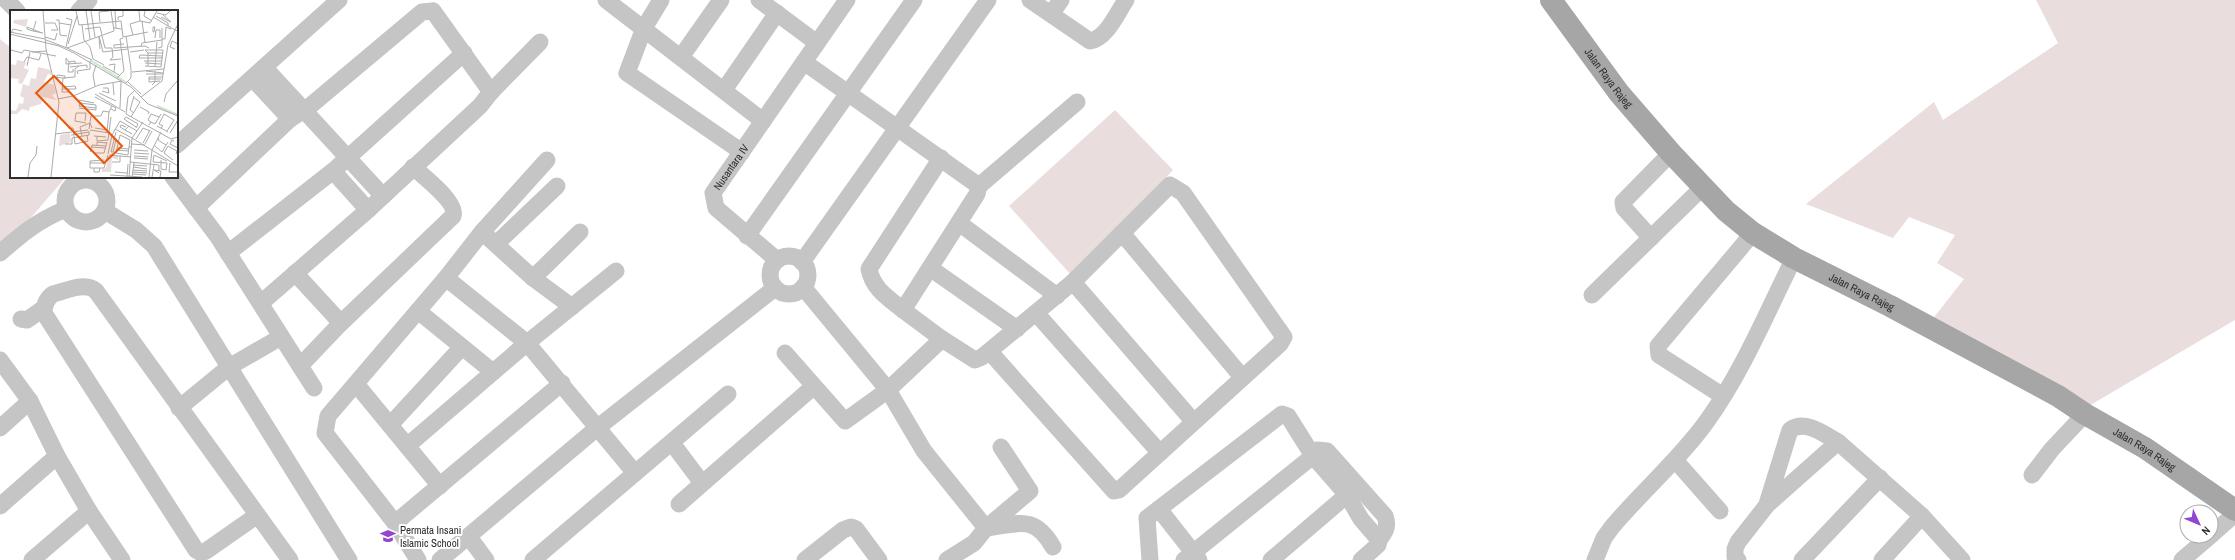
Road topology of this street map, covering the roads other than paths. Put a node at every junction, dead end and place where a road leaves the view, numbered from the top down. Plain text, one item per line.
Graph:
1 (6, 0) edge
2 (90, 0) edge
3 (339, 0) edge
4 (606, 0) edge
5 (661, 0) edge
6 (721, 0) edge
7 (759, 0) edge
8 (846, 0) edge
9 (914, 0) edge
10 (988, 0) edge
11 (1030, 0) edge
12 (1061, 0) edge
13 (1126, 0) edge
14 (1551, 0) edge
15 (437, 5) edge
16 (16, 10) edge
17 (80, 10) edge
18 (777, 14) junction
19 (1050, 14) junction
20 (644, 28) junction
21 (540, 42) dead end
22 (817, 43) junction
23 (464, 52) junction
24 (681, 57) junction
25 (804, 62) junction
26 (259, 73) junction
27 (724, 90) junction
28 (491, 92) junction
29 (848, 94) junction
30 (1077, 102) dead end
31 (297, 114) junction
32 (763, 121) junction
33 (897, 128) junction
34 (178, 144) edge
35 (742, 152) junction
36 (1671, 153) junction
37 (348, 157) junction
38 (941, 158) junction
39 (547, 160) dead end
40 (413, 166) junction
41 (333, 170) junction
42 (174, 178) edge
43 (80, 179) edge
44 (557, 186) dead end
45 (979, 186) junction
46 (1702, 188) junction
47 (383, 196) junction
48 (196, 208) junction
49 (66, 210) junction
50 (368, 210) junction
51 (105, 211) junction
52 (959, 223) junction
53 (482, 232) junction
54 (580, 232) dead end
55 (1122, 233) junction
56 (1753, 233) junction
57 (747, 236) junction
58 (1650, 238) junction
59 (496, 244) junction
60 (0, 253) edge
61 (228, 253) junction
62 (1794, 258) junction
63 (777, 260) junction
64 (802, 262) junction
65 (930, 268) junction
66 (616, 271) dead end
67 (294, 273) junction
68 (446, 278) junction
69 (533, 278) junction
70 (1073, 282) junction
71 (803, 287) junction
72 (775, 288) junction
73 (1592, 295) dead end
74 (1057, 296) junction
75 (261, 303) junction
76 (572, 307) junction
77 (44, 308) junction
78 (903, 310) junction
79 (418, 311) junction
80 (1036, 313) junction
81 (21, 319) dead end
82 (341, 323) junction
83 (1017, 329) junction
84 (281, 337) junction
85 (942, 340) junction
86 (527, 343) junction
87 (462, 347) junction
88 (990, 352) junction
89 (784, 353) dead end
90 (1, 363) edge
91 (300, 366) junction
92 (229, 367) junction
93 (493, 372) junction
94 (1242, 377) junction
95 (356, 384) junction
96 (562, 384) junction
97 (813, 387) junction
98 (314, 388) dead end
99 (888, 390) junction
100 (728, 394) dead end
101 (1723, 396) junction
102 (30, 401) junction
103 (179, 408) junction
104 (2085, 414) junction
105 (1193, 421) junction
106 (390, 425) junction
107 (0, 428) edge
108 (597, 428) junction
109 (1838, 442) junction
110 (672, 443) junction
111 (407, 446) junction
112 (1001, 447) dead end
113 (1160, 452) junction
114 (1312, 455) junction
115 (57, 456) junction
116 (1675, 460) junction
117 (635, 473) junction
118 (2032, 475) dead end
119 (1880, 478) junction
120 (702, 483) junction
121 (440, 486) junction
122 (1347, 495) junction
123 (679, 504) dead end
124 (1767, 505) junction
125 (0, 506) edge
126 (1159, 509) junction
127 (2235, 510) edge
128 (89, 511) junction
129 (1720, 511) dead end
130 (2235, 514) edge
131 (256, 516) junction
132 (1922, 516) junction
133 (395, 523) junction
134 (2219, 527) edge
135 (986, 528) junction
136 (469, 537) junction
137 (1379, 540) junction
138 (2200, 544) edge
139 (1053, 547) dead end
140 (118, 558) edge
141 (1193, 558) edge
142 (32, 560) edge
143 (289, 560) edge
144 (349, 560) edge
145 (418, 560) edge
146 (440, 560) edge
147 (486, 560) edge
148 (533, 560) edge
149 (805, 560) edge
150 (878, 560) edge
151 (947, 560) edge
152 (1150, 560) edge
153 (1271, 560) edge
154 (1360, 560) edge
155 (1595, 560) edge
156 (1738, 560) edge
157 (1802, 560) edge
158 (1882, 560) edge
159 (1962, 560) edge
160 (2182, 560) edge

1 - 16 street
2 - 17 street
3 - 26 street
4 - 20 street
5 - 20 street
6 - 24 street
7 - 18 street
8 - 22 street, Nusantara IV
9 - 29 street
10 - 33 street
11 - 19 street
12 - 19 street
13 - 19 street
14 - 36 main road, Jalan Raya Rajeg
15 - 23 street
15 - 31 street
18 - 22 street
18 - 27 street
20 - 24 street
20 - 35 street
21 - 28 street
22 - 25 street, Nusantara IV
23 - 28 street
23 - 37 street
24 - 27 street
25 - 29 street
25 - 32 street, Nusantara IV
26 - 31 street
26 - 34 street
27 - 32 street
28 - 40 street
29 - 33 street
29 - 57 street
30 - 45 street
31 - 37 street
31 - 48 street
32 - 35 street, Nusantara IV
33 - 38 street
33 - 64 street
35 - 57 street, Nusantara IV
36 - 46 main road, Jalan Raya Rajeg
36 - 58 street
37 - 41 street
37 - 47 street
38 - 45 street
38 - 78 street
39 - 53 street
40 - 47 street
40 - 82 street
41 - 50 street
41 - 61 street
42 - 48 street
43 - 49 street
43 - 51 street
44 - 59 street
45 - 52 street
46 - 56 main road, Jalan Raya Rajeg
46 - 58 street
47 - 50 street
48 - 61 street
49 - 51 street
49 - 60 street
50 - 67 street
51 - 92 street
52 - 65 street
52 - 74 street
53 - 59 street
53 - 68 street
54 - 69 street
55 - 70 street
55 - 94 street
55 - 94 street
56 - 62 main road, Jalan Raya Rajeg
56 - 101 street
57 - 63 street, Nusantara IV
58 - 73 street
59 - 69 street
61 - 75 street
62 - 101 street
62 - 104 main road, Jalan Raya Rajeg
63 - 64 street
63 - 72 street
64 - 71 street
65 - 78 street
65 - 83 street
66 - 76 street
67 - 75 street
67 - 82 street
68 - 79 street
68 - 86 street
69 - 76 street
70 - 74 street
70 - 105 street
71 - 72 street
71 - 99 street
72 - 108 street
74 - 80 street
75 - 84 street
76 - 86 street
77 - 81 street
77 - 103 street
77 - 131 street
78 - 85 street
79 - 87 street
79 - 95 street
80 - 83 street
80 - 113 street
82 - 91 street
83 - 88 street
84 - 91 street
84 - 92 street
85 - 88 street
85 - 99 street
86 - 93 street
86 - 96 street
87 - 93 street
87 - 106 street
88 - 113 street
89 - 97 street
90 - 102 street
91 - 98 street
92 - 103 street
92 - 144 street
93 - 111 street
94 - 105 street
95 - 106 street
95 - 133 street
96 - 108 street
96 - 121 street
97 - 99 street
97 - 120 street
99 - 135 street
100 - 110 street
101 - 116 street
102 - 107 street
102 - 115 street
103 - 131 street
104 - 118 street
104 - 127 main road, Jalan Raya Rajeg
105 - 113 street
106 - 111 street
108 - 117 street
108 - 136 street
109 - 119 street
109 - 124 street
109 - 124 street
110 - 117 street
110 - 120 street
111 - 121 street
112 - 135 street
114 - 122 street
114 - 126 street
114 - 137 street
114 - 141 street
115 - 125 street
115 - 128 street
116 - 129 street
116 - 155 street
117 - 148 street
119 - 132 street
119 - 157 street
120 - 123 street
121 - 133 street
122 - 137 street
122 - 153 street
124 - 156 street
126 - 141 street
126 - 152 street
128 - 140 street
128 - 142 street
130 - 134 street
131 - 143 street
132 - 158 street
132 - 159 street
133 - 145 street
135 - 139 street
135 - 151 street
136 - 146 street
136 - 147 street
137 - 154 street
138 - 160 street
149 - 150 street

